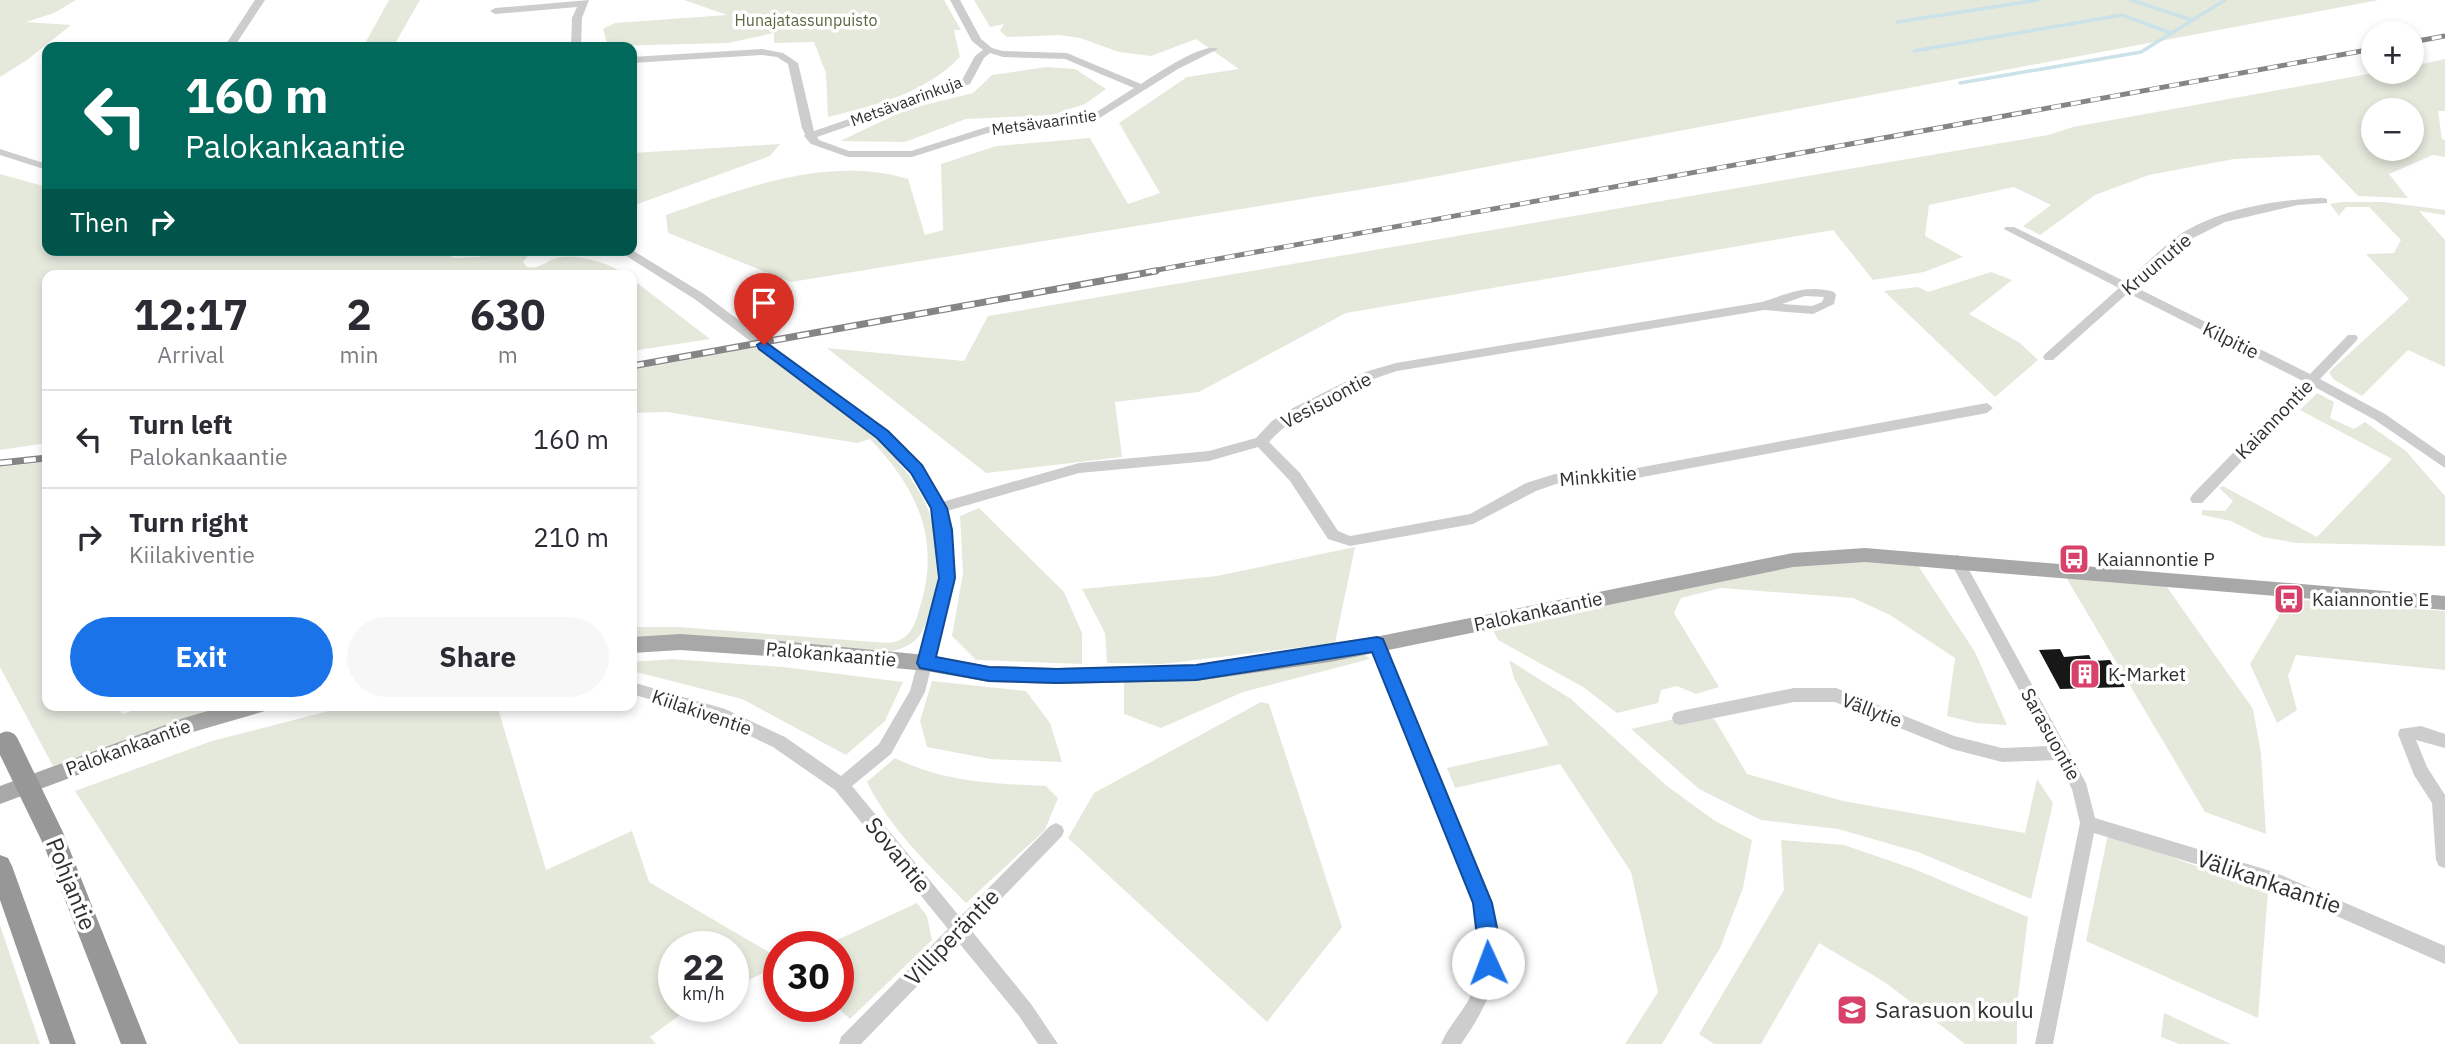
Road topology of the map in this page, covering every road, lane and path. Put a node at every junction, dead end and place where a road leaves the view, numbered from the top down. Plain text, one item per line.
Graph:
1 (260, 0) edge
2 (955, 0) edge
3 (583, 2) edge
4 (495, 11) dead end
5 (232, 42) edge
6 (576, 42) edge
7 (1213, 49) dead end
8 (989, 50) junction
9 (637, 60) edge
10 (1142, 88) junction
11 (809, 136) junction
12 (0, 152) edge
13 (42, 165) edge
14 (2323, 201) dead end
15 (2010, 229) dead end
16 (633, 256) edge
17 (2126, 289) junction
18 (1764, 306) dead end
19 (2352, 338) dead end
20 (2049, 357) dead end
21 (2311, 380) junction
22 (1987, 408) dead end
23 (1261, 442) junction
24 (2445, 463) edge
25 (2196, 499) dead end
26 (939, 508) junction
27 (1957, 561) junction
28 (2445, 603) edge
29 (1377, 644) junction
30 (637, 645) edge
31 (926, 663) junction
32 (637, 689) edge
33 (237, 711) edge
34 (1680, 718) dead end
35 (4, 736) edge
36 (2445, 741) edge
37 (2061, 753) junction
38 (841, 785) junction
39 (0, 795) edge
40 (2442, 797) edge
41 (2088, 823) junction
42 (1056, 831) dead end
43 (2445, 860) edge
44 (0, 866) edge
45 (958, 928) junction
46 (2445, 955) edge
47 (63, 1044) edge
48 (134, 1044) edge
49 (848, 1044) edge
50 (1049, 1044) edge
51 (1450, 1044) edge
52 (2044, 1044) edge

1 - 5 street
2 - 8 street
3 - 4 street
3 - 6 street
7 - 10 street, Metsävaarintie
8 - 10 street
8 - 11 street, Metsävaarinkuja
9 - 11 street
10 - 11 street, Metsävaarintie
12 - 13 street
14 - 17 street, Kruunutie
15 - 17 street, Kilpitie
16 - 26 street
17 - 20 street, Kruunutie
17 - 21 street, Kilpitie
18 - 23 street, Vesisuontie
19 - 21 street, Kaiannontie
21 - 24 street, Kilpitie
21 - 25 street, Kaiannontie
22 - 23 street, Minkkitie
23 - 26 street, Vesisuontie
26 - 31 street
27 - 28 main road, Palokankaantie
27 - 29 main road, Palokankaantie
27 - 37 street, Sarasuontie
29 - 31 main road, Palokankaantie
29 - 51 street
30 - 31 main road, Palokankaantie
31 - 38 street
32 - 38 street, Kiilakiventie
33 - 39 main road, Palokankaantie
34 - 37 street, Vällytie
35 - 48 highway, Pohjantie, bridge
36 - 40 street
37 - 41 street, Sarasuontie
38 - 45 street, Sovantie
40 - 43 street
41 - 46 street, Välikankaantie
41 - 52 street, Sarasuontie
42 - 45 street, Villiperäntie
44 - 47 highway
45 - 49 street, Villiperäntie
45 - 50 street, Sovantie

